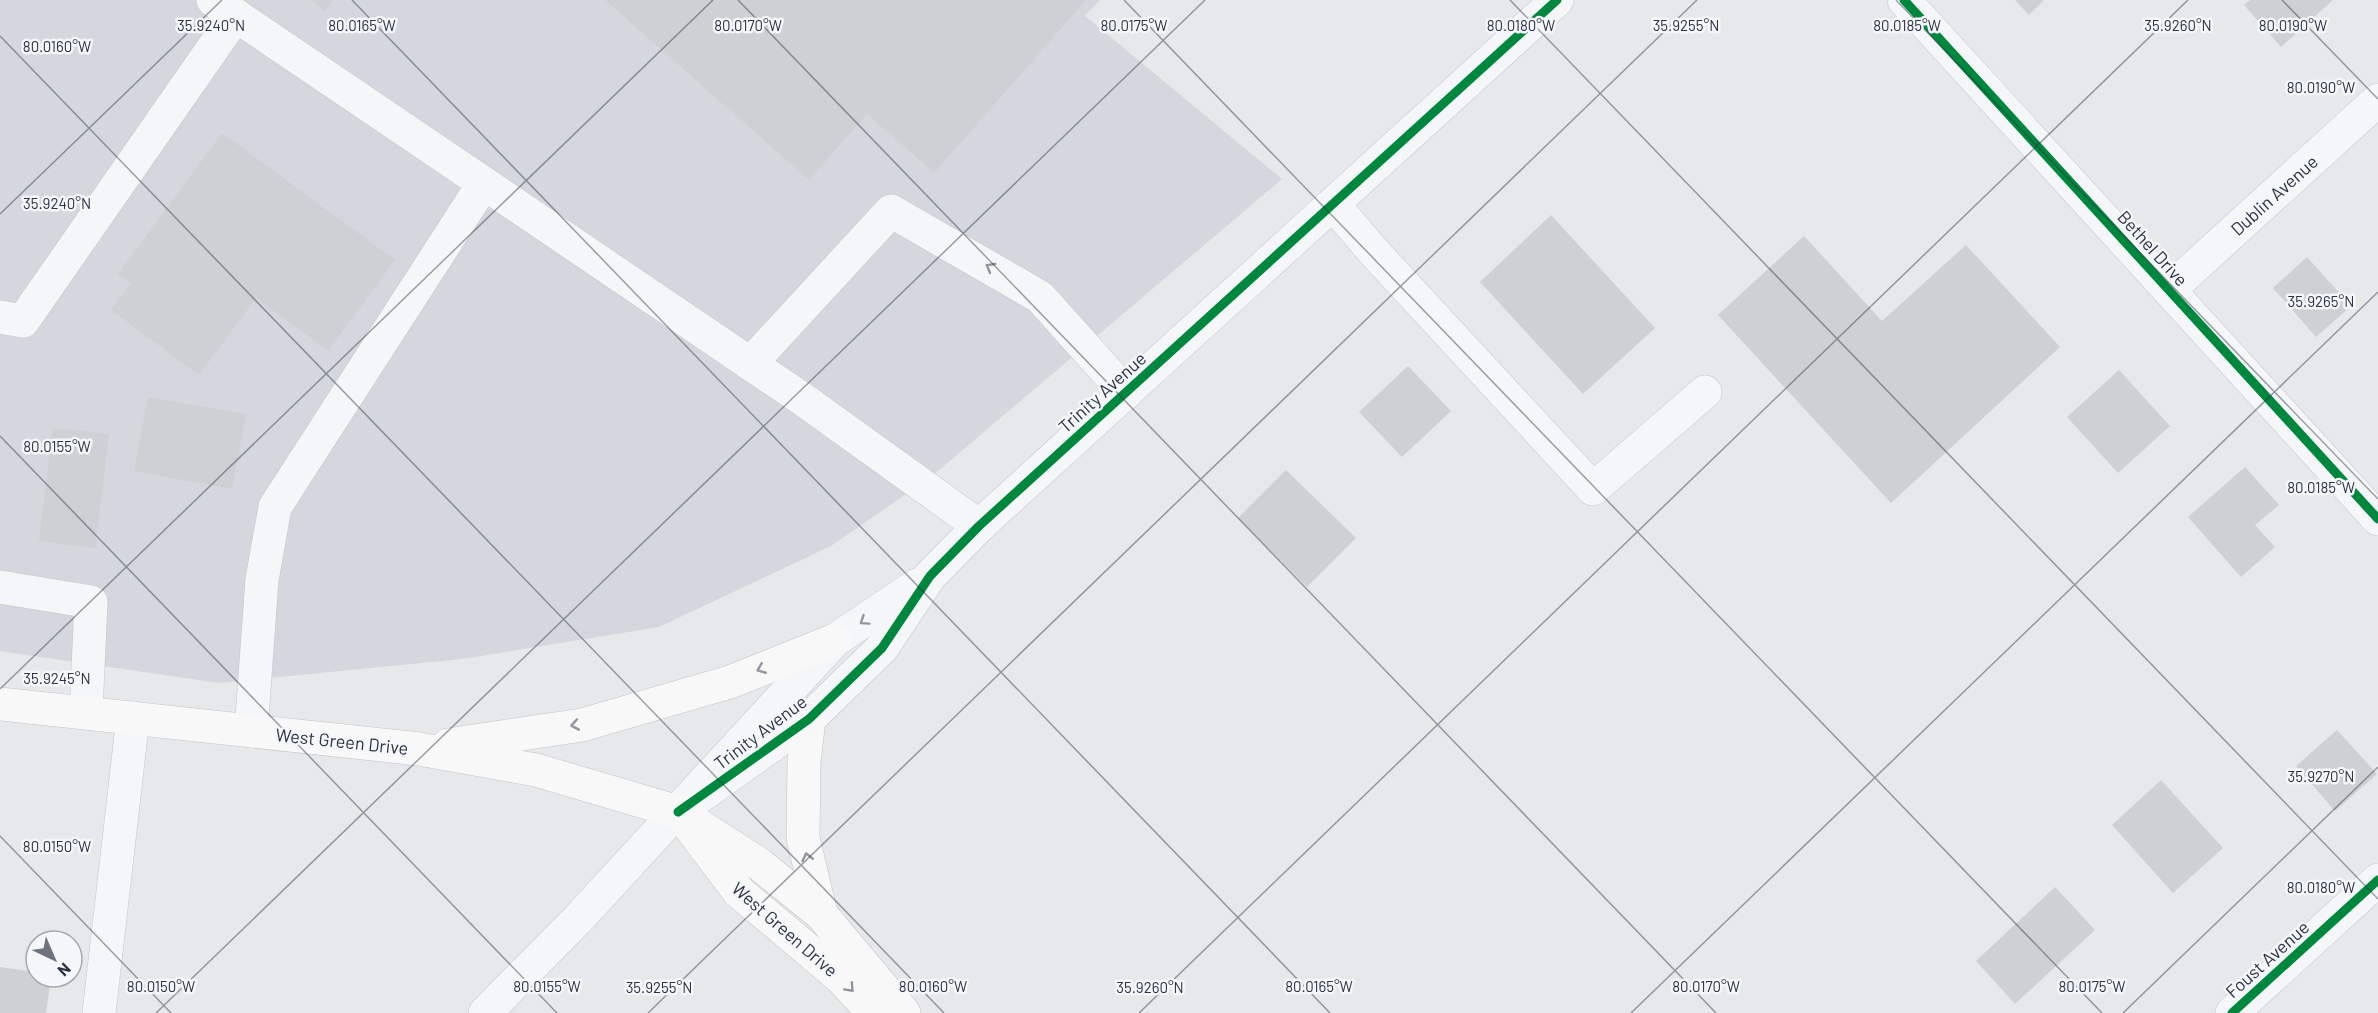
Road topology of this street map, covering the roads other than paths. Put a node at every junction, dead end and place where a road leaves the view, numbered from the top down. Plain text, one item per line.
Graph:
1 (1557, 0) edge
2 (1904, 0) edge
3 (224, 8) edge
4 (2378, 100) edge
5 (484, 183) junction
6 (1333, 204) junction
7 (2169, 290) junction
8 (0, 317) edge
9 (750, 364) junction
10 (1705, 392) dead end
11 (1126, 393) junction
12 (2378, 519) edge
13 (979, 526) junction
14 (930, 576) junction
15 (0, 588) edge
16 (835, 640) junction
17 (0, 704) edge
18 (86, 713) junction
19 (133, 718) junction
20 (809, 719) junction
21 (251, 731) junction
22 (419, 749) junction
23 (678, 812) junction
24 (2378, 880) edge
25 (821, 914) junction
26 (99, 1013) edge
27 (486, 1013) edge
28 (874, 1013) edge
29 (904, 1013) edge
30 (2232, 1013) edge

1 - 6 street, Trinity Avenue
2 - 7 street, Bethel Drive
3 - 5 street
3 - 8 street
4 - 7 street, Dublin Avenue
5 - 9 street
5 - 21 street
6 - 10 street
6 - 11 street, Trinity Avenue
7 - 12 street, Bethel Drive
11 -> 9 street
9 - 13 street
11 - 13 street, Trinity Avenue
13 - 14 street, Trinity Avenue
14 -> 16 street, Trinity Avenue
14 - 20 street, Trinity Avenue
15 - 18 street
16 -> 22 main road
16 - 23 street, Trinity Avenue
17 - 18 main road, West Green Drive
18 - 19 main road, West Green Drive
19 - 21 main road, West Green Drive
19 - 26 street
20 - 23 street, Trinity Avenue
25 -> 20 main road
21 - 22 main road, West Green Drive
22 - 23 main road, West Green Drive
23 - 25 main road, West Green Drive
23 - 27 street, Trinity Avenue
23 -> 28 main road, West Green Drive
24 - 30 street, Foust Avenue
25 - 29 main road, West Green Drive

